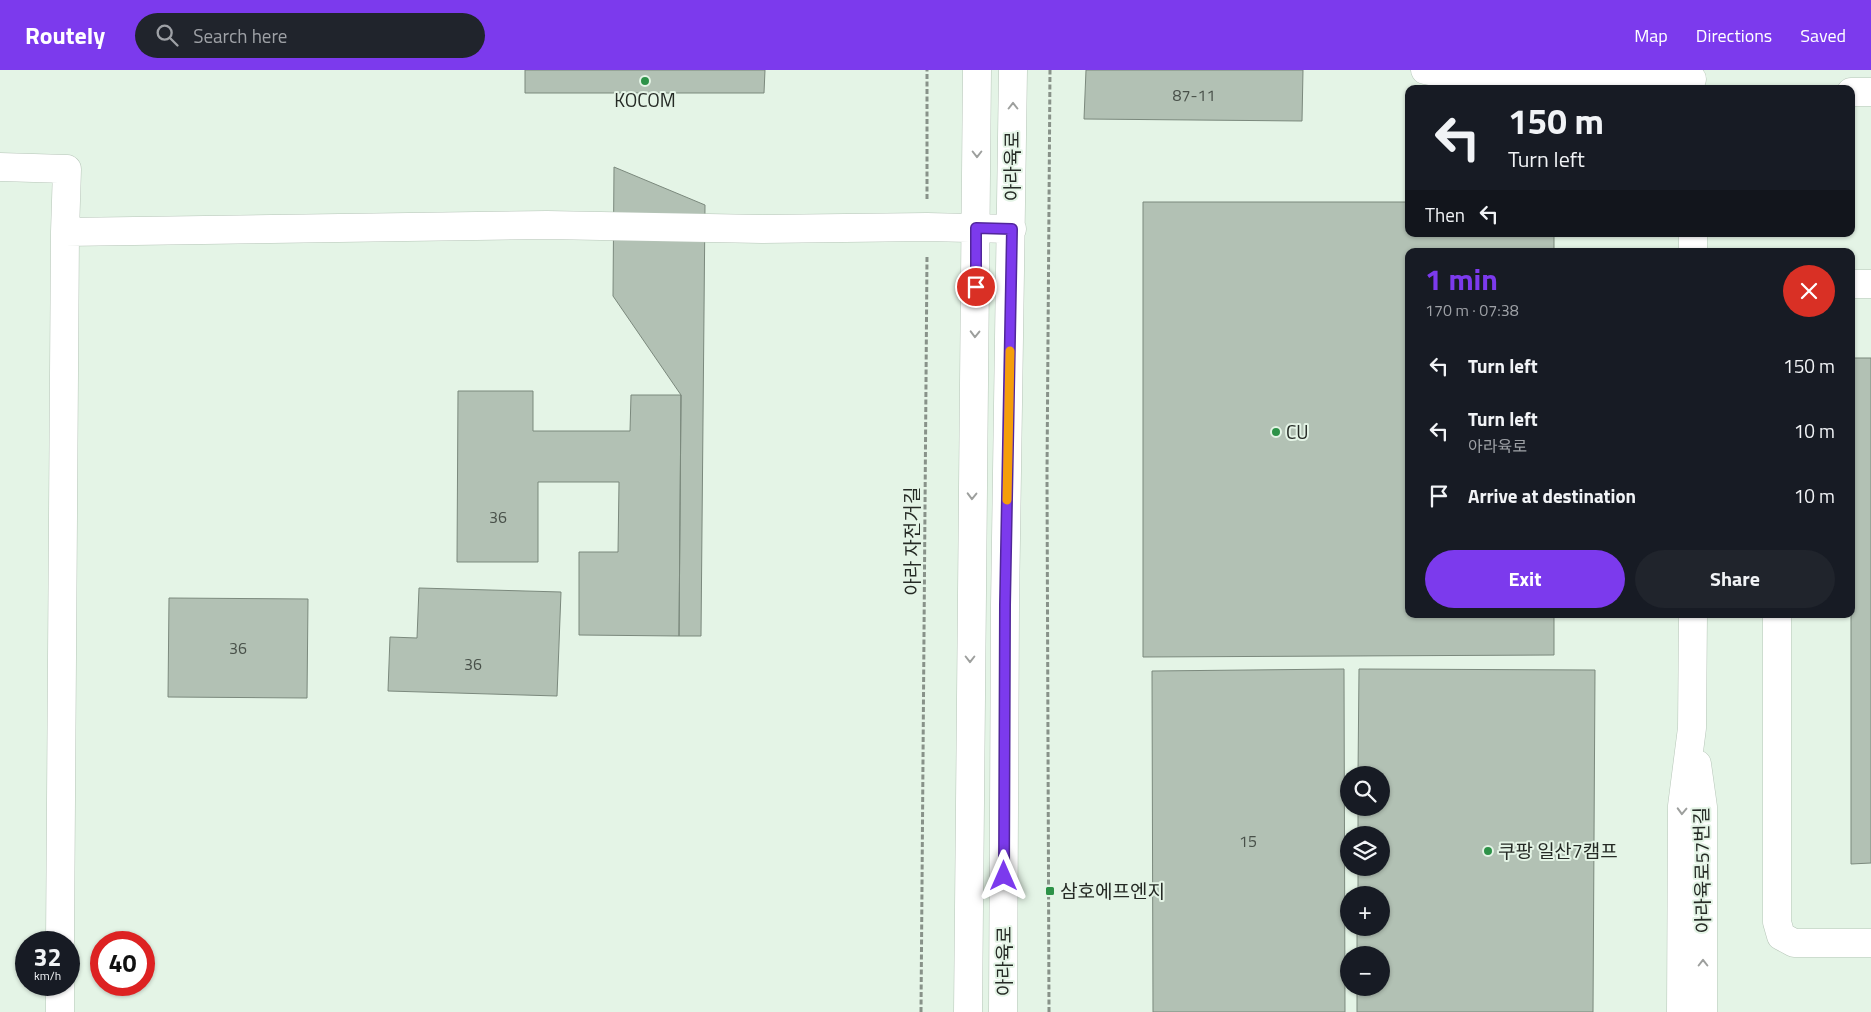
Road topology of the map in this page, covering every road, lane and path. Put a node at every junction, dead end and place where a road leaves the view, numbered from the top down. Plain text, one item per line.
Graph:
1 (927, 70) edge
2 (977, 70) edge
3 (1013, 70) edge
4 (1050, 70) edge
5 (1425, 70) edge
6 (1692, 79) edge
7 (1855, 92) edge
8 (1871, 92) edge
9 (0, 167) edge
10 (928, 228) junction
11 (976, 228) junction
12 (1012, 229) junction
13 (65, 232) junction
14 (1855, 284) edge
15 (1871, 284) edge
16 (1693, 618) edge
17 (1777, 618) edge
18 (1692, 728) junction
19 (60, 931) edge
20 (1871, 943) edge
21 (60, 996) edge
22 (60, 1012) edge
23 (921, 1012) edge
24 (968, 1012) edge
25 (1004, 1012) edge
26 (1049, 1012) edge
27 (1681, 1012) edge
28 (1703, 1012) edge

1 - 10 path, 아라 자전거길
2 -> 11 street, 아라육로
12 -> 3 street, 아라육로
4 - 26 path
5 - 6 street
7 - 8 street
9 - 13 street
10 - 11 street
10 - 13 street
10 - 23 path, 아라 자전거길
11 - 12 street
11 -> 24 street, 아라육로
12 - 25 street, 아라육로
13 - 19 street
14 - 15 street
16 - 18 street, 아라육로57번길
17 - 20 street
18 -> 27 street, 아라육로57번길
28 -> 18 street, 아라육로57번길
21 - 22 street

